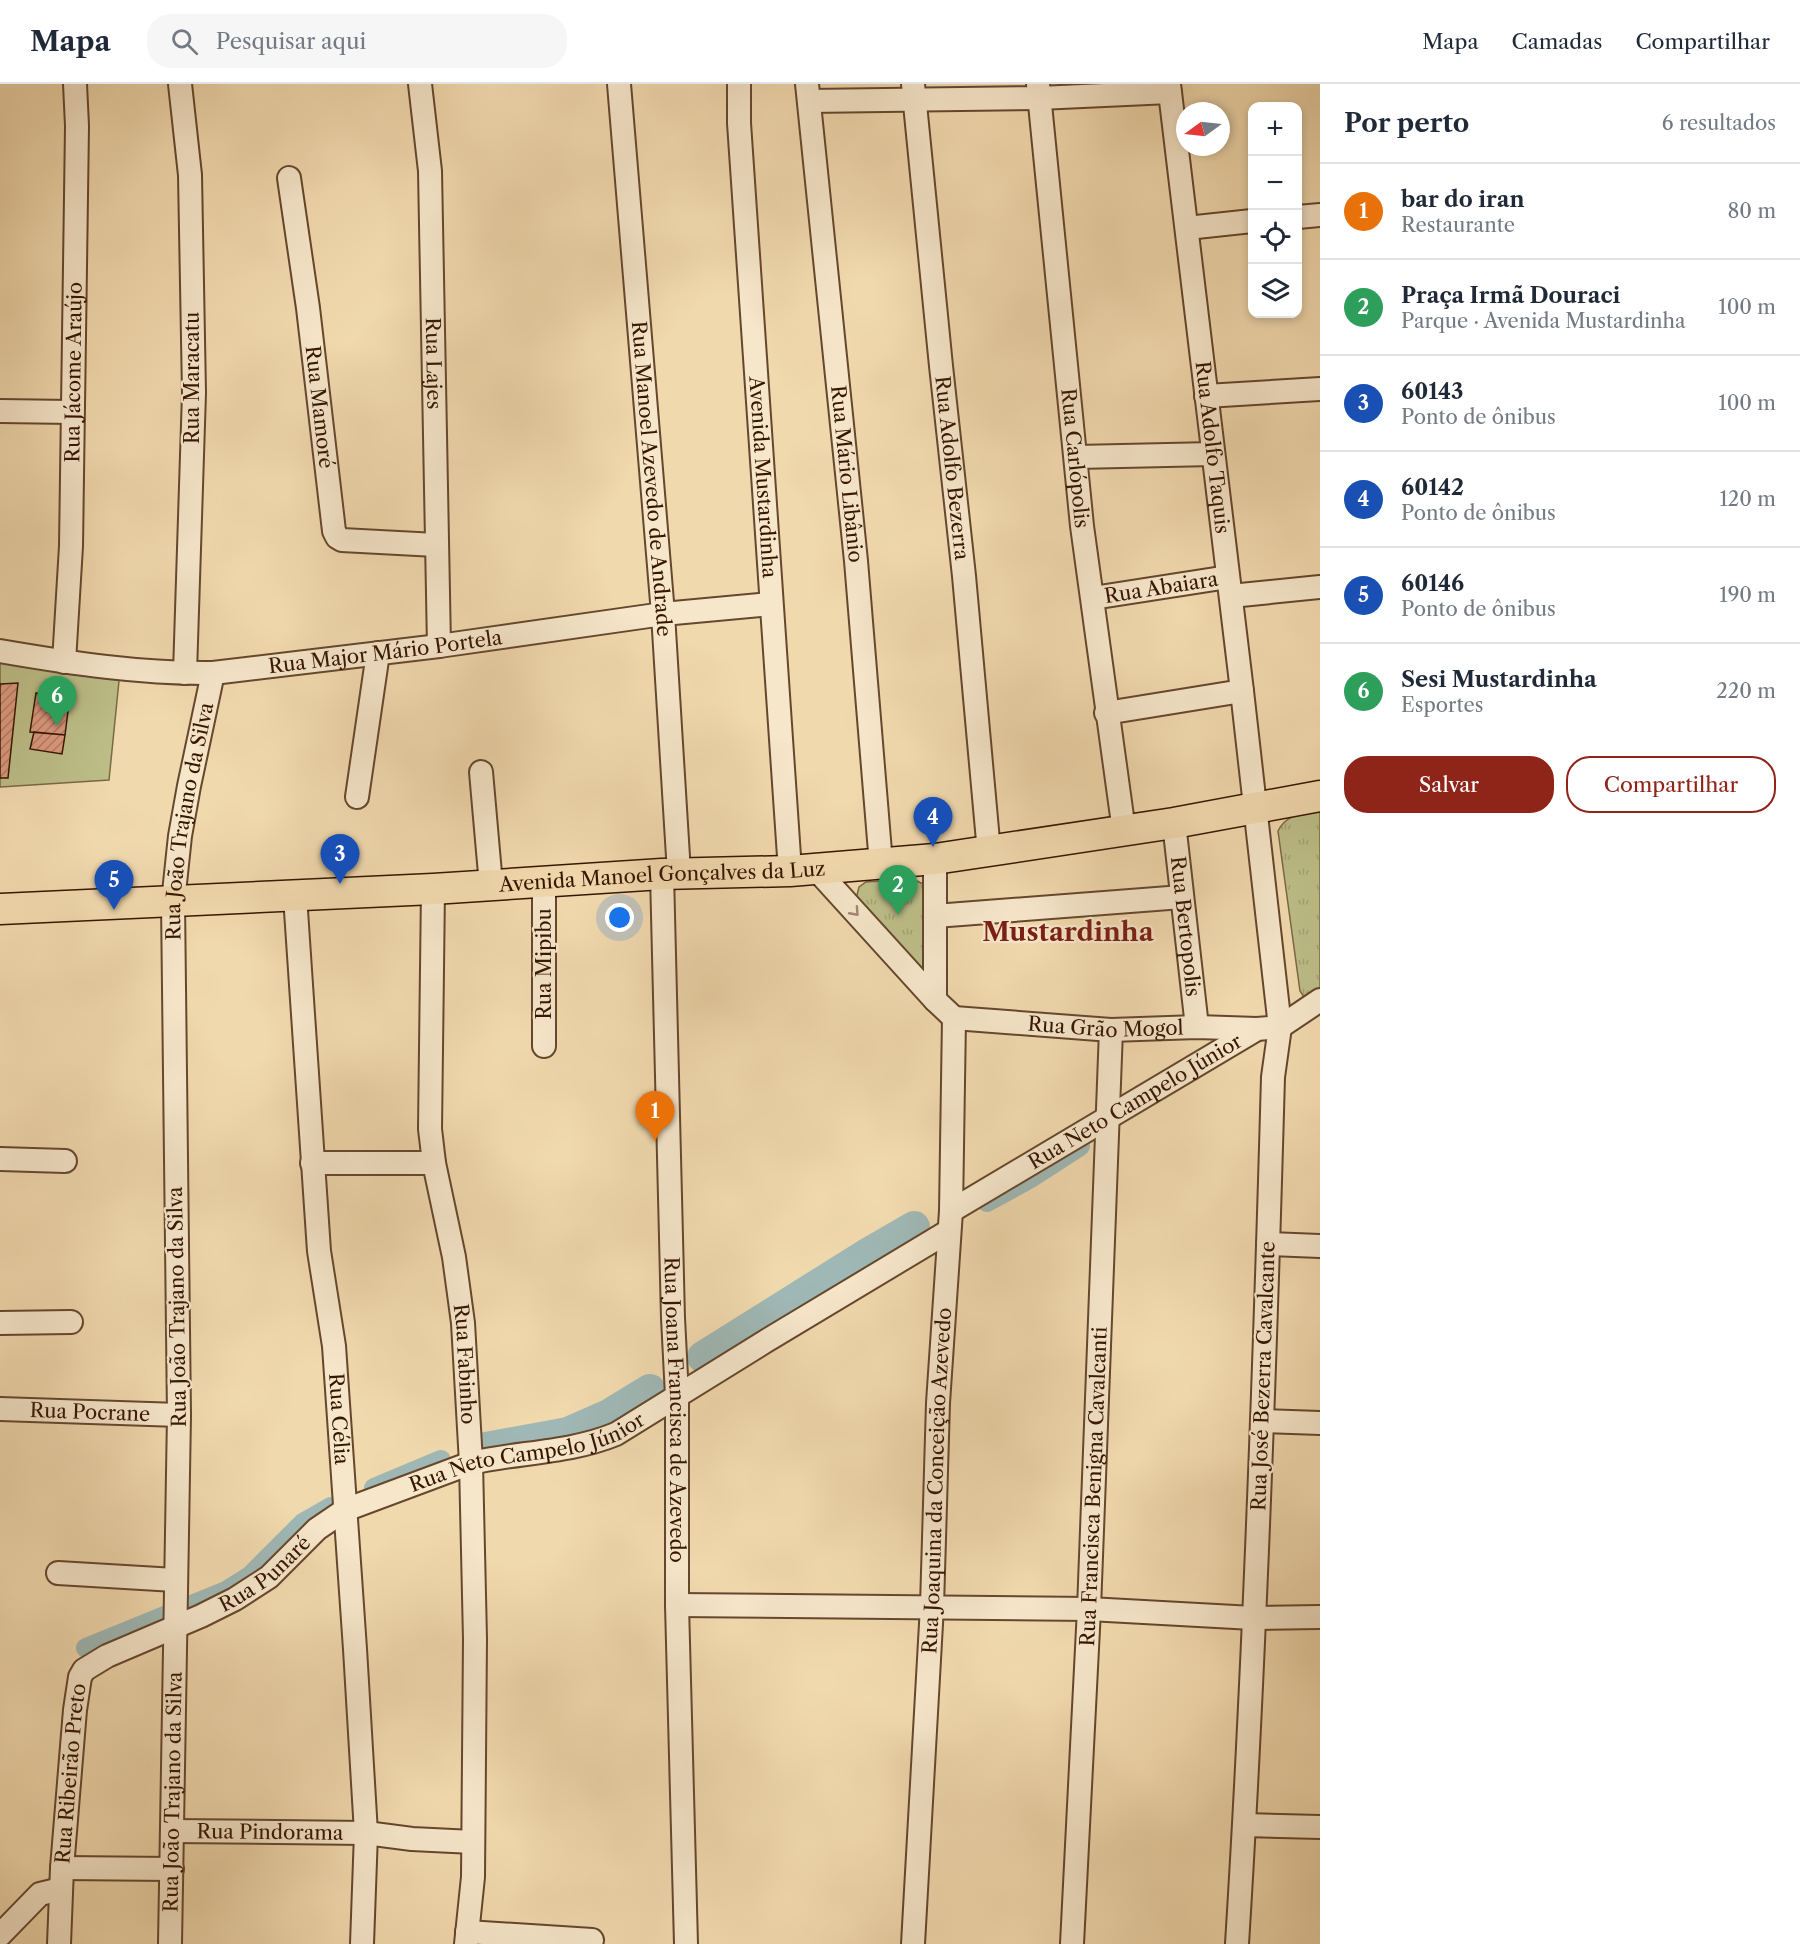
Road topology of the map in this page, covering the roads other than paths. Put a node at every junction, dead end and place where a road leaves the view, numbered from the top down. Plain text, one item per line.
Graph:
1 (75, 84) edge
2 (180, 84) edge
3 (420, 84) edge
4 (619, 84) edge
5 (739, 84) edge
6 (1169, 88) edge
7 (1039, 91) edge
8 (808, 93) edge
9 (914, 93) edge
10 (289, 178) dead end
11 (1320, 214) edge
12 (1302, 216) edge
13 (1248, 221) edge
14 (1187, 228) junction
15 (1320, 389) edge
16 (1206, 396) junction
17 (0, 411) edge
18 (72, 412) junction
19 (1213, 454) junction
20 (1076, 457) junction
21 (436, 545) junction
22 (1230, 586) junction
23 (1320, 587) edge
24 (1093, 598) junction
25 (771, 604) junction
26 (663, 614) junction
27 (440, 645) junction
28 (0, 651) edge
29 (378, 653) junction
30 (64, 662) junction
31 (185, 673) junction
32 (213, 673) junction
33 (1242, 691) junction
34 (1106, 712) junction
35 (482, 772) dead end
36 (1320, 796) edge
37 (357, 797) dead end
38 (1255, 810) junction
39 (1174, 823) junction
40 (1124, 831) junction
41 (988, 852) junction
42 (935, 859) junction
43 (882, 864) junction
44 (803, 870) junction
45 (671, 874) junction
46 (544, 882) junction
47 (491, 885) junction
48 (433, 889) junction
49 (295, 896) junction
50 (1182, 897) junction
51 (173, 902) junction
52 (0, 909) edge
53 (935, 916) junction
54 (935, 1000) junction
55 (1320, 1000) edge
56 (954, 1018) junction
57 (1197, 1027) junction
58 (1280, 1027) junction
59 (1257, 1029) junction
60 (1111, 1030) junction
61 (544, 1046) dead end
62 (1108, 1118) junction
63 (0, 1160) edge
64 (65, 1161) dead end
65 (312, 1163) junction
66 (434, 1163) junction
67 (950, 1221) junction
68 (1268, 1244) junction
69 (1320, 1246) edge
70 (72, 1322) dead end
71 (0, 1323) edge
72 (677, 1396) junction
73 (0, 1409) edge
74 (179, 1416) junction
75 (1262, 1421) junction
76 (1320, 1423) edge
77 (471, 1463) junction
78 (345, 1510) junction
79 (58, 1573) dead end
80 (175, 1580) junction
81 (677, 1605) junction
82 (932, 1606) junction
83 (1089, 1609) junction
84 (1320, 1617) edge
85 (175, 1618) junction
86 (1253, 1618) junction
87 (1245, 1825) junction
88 (1320, 1827) edge
89 (172, 1831) junction
90 (366, 1833) junction
91 (473, 1842) junction
92 (172, 1869) junction
93 (62, 1879) junction
94 (0, 1935) edge
95 (467, 1938) edge
96 (592, 1940) dead end
97 (59, 1944) edge
98 (170, 1944) edge
99 (362, 1944) edge
100 (687, 1944) edge
101 (913, 1944) edge
102 (1072, 1944) edge
103 (1237, 1944) edge

1 - 18 street, Rua Jácome Araújo
2 - 31 street, Rua Maracatu
3 - 21 street, Rua Lajes
4 - 26 street, Rua Manoel Azevedo de Andrade
5 - 25 street, Avenida Mustardinha
6 - 7 street
6 - 14 street, Rua Adolfo Taquis
7 - 9 street
7 - 20 street, Rua Carlópolis
8 - 9 street
8 - 43 street, Rua Mário Libânio
9 - 41 street, Rua Adolfo Bezerra
10 - 21 street, Rua Mamoré
11 - 12 street
13 - 14 street
14 - 16 street, Rua Adolfo Taquis
15 - 16 street
16 - 19 street, Rua Adolfo Taquis
17 - 18 street
18 - 30 street, Rua Jácome Araújo
19 - 20 street
19 - 22 street, Rua Adolfo Taquis
20 - 24 street, Rua Carlópolis
21 - 27 street, Rua Lajes
22 - 23 street, Rua Abaiara
22 - 24 street, Rua Abaiara
22 - 33 street, Rua Adolfo Taquis
24 - 34 street, Rua Carlópolis
25 - 26 street, Rua Major Mário Portela
25 - 44 street, Avenida Mustardinha
26 - 27 street, Rua Major Mário Portela
26 - 45 street, Rua Manoel Azevedo de Andrade
27 - 29 street, Rua Major Mário Portela
28 - 30 street, Rua Major Mário Portela
29 - 32 street, Rua Major Mário Portela
29 - 37 street
30 - 31 street, Rua Major Mário Portela
31 - 32 street, Rua Major Mário Portela
32 - 51 street, Rua João Trajano da Silva
33 - 34 street
33 - 38 street, Rua Adolfo Taquis
34 - 40 street, Rua Carlópolis
35 - 47 street
36 - 38 main road, Avenida Manoel Gonçalves da Luz
38 - 39 main road, Avenida Manoel Gonçalves da Luz
38 - 58 street, Rua José Bezerra Cavalcante
39 - 40 main road, Avenida Manoel Gonçalves da Luz
39 - 50 street, Rua Bertopolis
40 - 41 main road, Avenida Manoel Gonçalves da Luz
41 - 42 main road, Avenida Manoel Gonçalves da Luz
42 - 43 main road, Avenida Manoel Gonçalves da Luz
42 - 53 street
43 - 44 main road, Avenida Manoel Gonçalves da Luz
44 - 45 main road, Avenida Manoel Gonçalves da Luz
44 -> 54 street
45 - 46 main road, Avenida Manoel Gonçalves da Luz
45 - 72 street, Rua Joana Francisca de Azevedo
46 - 47 main road, Avenida Manoel Gonçalves da Luz
46 - 61 street, Rua Mipibu
47 - 48 main road, Avenida Manoel Gonçalves da Luz
48 - 49 main road, Avenida Manoel Gonçalves da Luz
48 - 66 street, Rua Fabinho
49 - 51 main road, Avenida Manoel Gonçalves da Luz
49 - 65 street, Rua Célia
50 - 53 street
50 - 57 street, Rua Bertopolis
51 - 52 main road, Avenida Manoel Gonçalves da Luz
51 - 74 street, Rua João Trajano da Silva
53 - 54 street
54 - 56 street
55 - 58 street, Rua Neto Campelo Júnior
56 - 60 street, Rua Grão Mogol
56 - 67 street, Rua Joaquina da Conceição Azevedo
57 - 59 street, Rua Grão Mogol
57 - 60 street, Rua Grão Mogol
58 - 59 street, Rua Neto Campelo Júnior
58 - 68 street, Rua José Bezerra Cavalcante
59 - 62 street, Rua Neto Campelo Júnior
60 - 62 street, Rua Francisca Benigna Cavalcanti
62 - 67 street, Rua Neto Campelo Júnior
62 - 83 street, Rua Francisca Benigna Cavalcanti
63 - 64 street
65 - 66 street
65 - 78 street, Rua Célia
66 - 77 street, Rua Fabinho
67 - 72 street, Rua Neto Campelo Júnior
67 - 82 street, Rua Joaquina da Conceição Azevedo
68 - 69 street
68 - 75 street, Rua José Bezerra Cavalcante
70 - 71 street
72 - 77 street, Rua Neto Campelo Júnior
72 - 81 street, Rua Joana Francisca de Azevedo
73 - 74 street, Rua Pocrane
74 - 80 street, Rua João Trajano da Silva
75 - 76 street
75 - 86 street, Rua José Bezerra Cavalcante
77 - 78 street, Rua Neto Campelo Júnior
77 - 91 street, Rua Fabinho
78 - 85 street, Rua Punaré
78 - 90 street, Rua Célia
79 - 80 street
80 - 85 street, Rua João Trajano da Silva
81 - 82 street
81 - 100 street, Rua Joana Francisca de Azevedo
82 - 83 street
82 - 101 street, Rua Joaquina da Conceição Azevedo
83 - 86 street
83 - 102 street, Rua Francisca Benigna Cavalcanti
84 - 86 street
85 - 89 street, Rua João Trajano da Silva
85 - 93 street, Rua Ribeirão Preto
86 - 87 street, Rua José Bezerra Cavalcante
87 - 88 street
87 - 103 street, Rua José Bezerra Cavalcante
89 - 90 street, Rua Pindorama
89 - 92 street, Rua João Trajano da Silva
90 - 91 street
90 - 99 street, Rua Célia
91 - 95 street, Rua Fabinho
92 - 93 street
92 - 98 street, Rua João Trajano da Silva
93 - 94 street
93 - 97 street, Rua Ribeirão Preto
95 - 96 street

